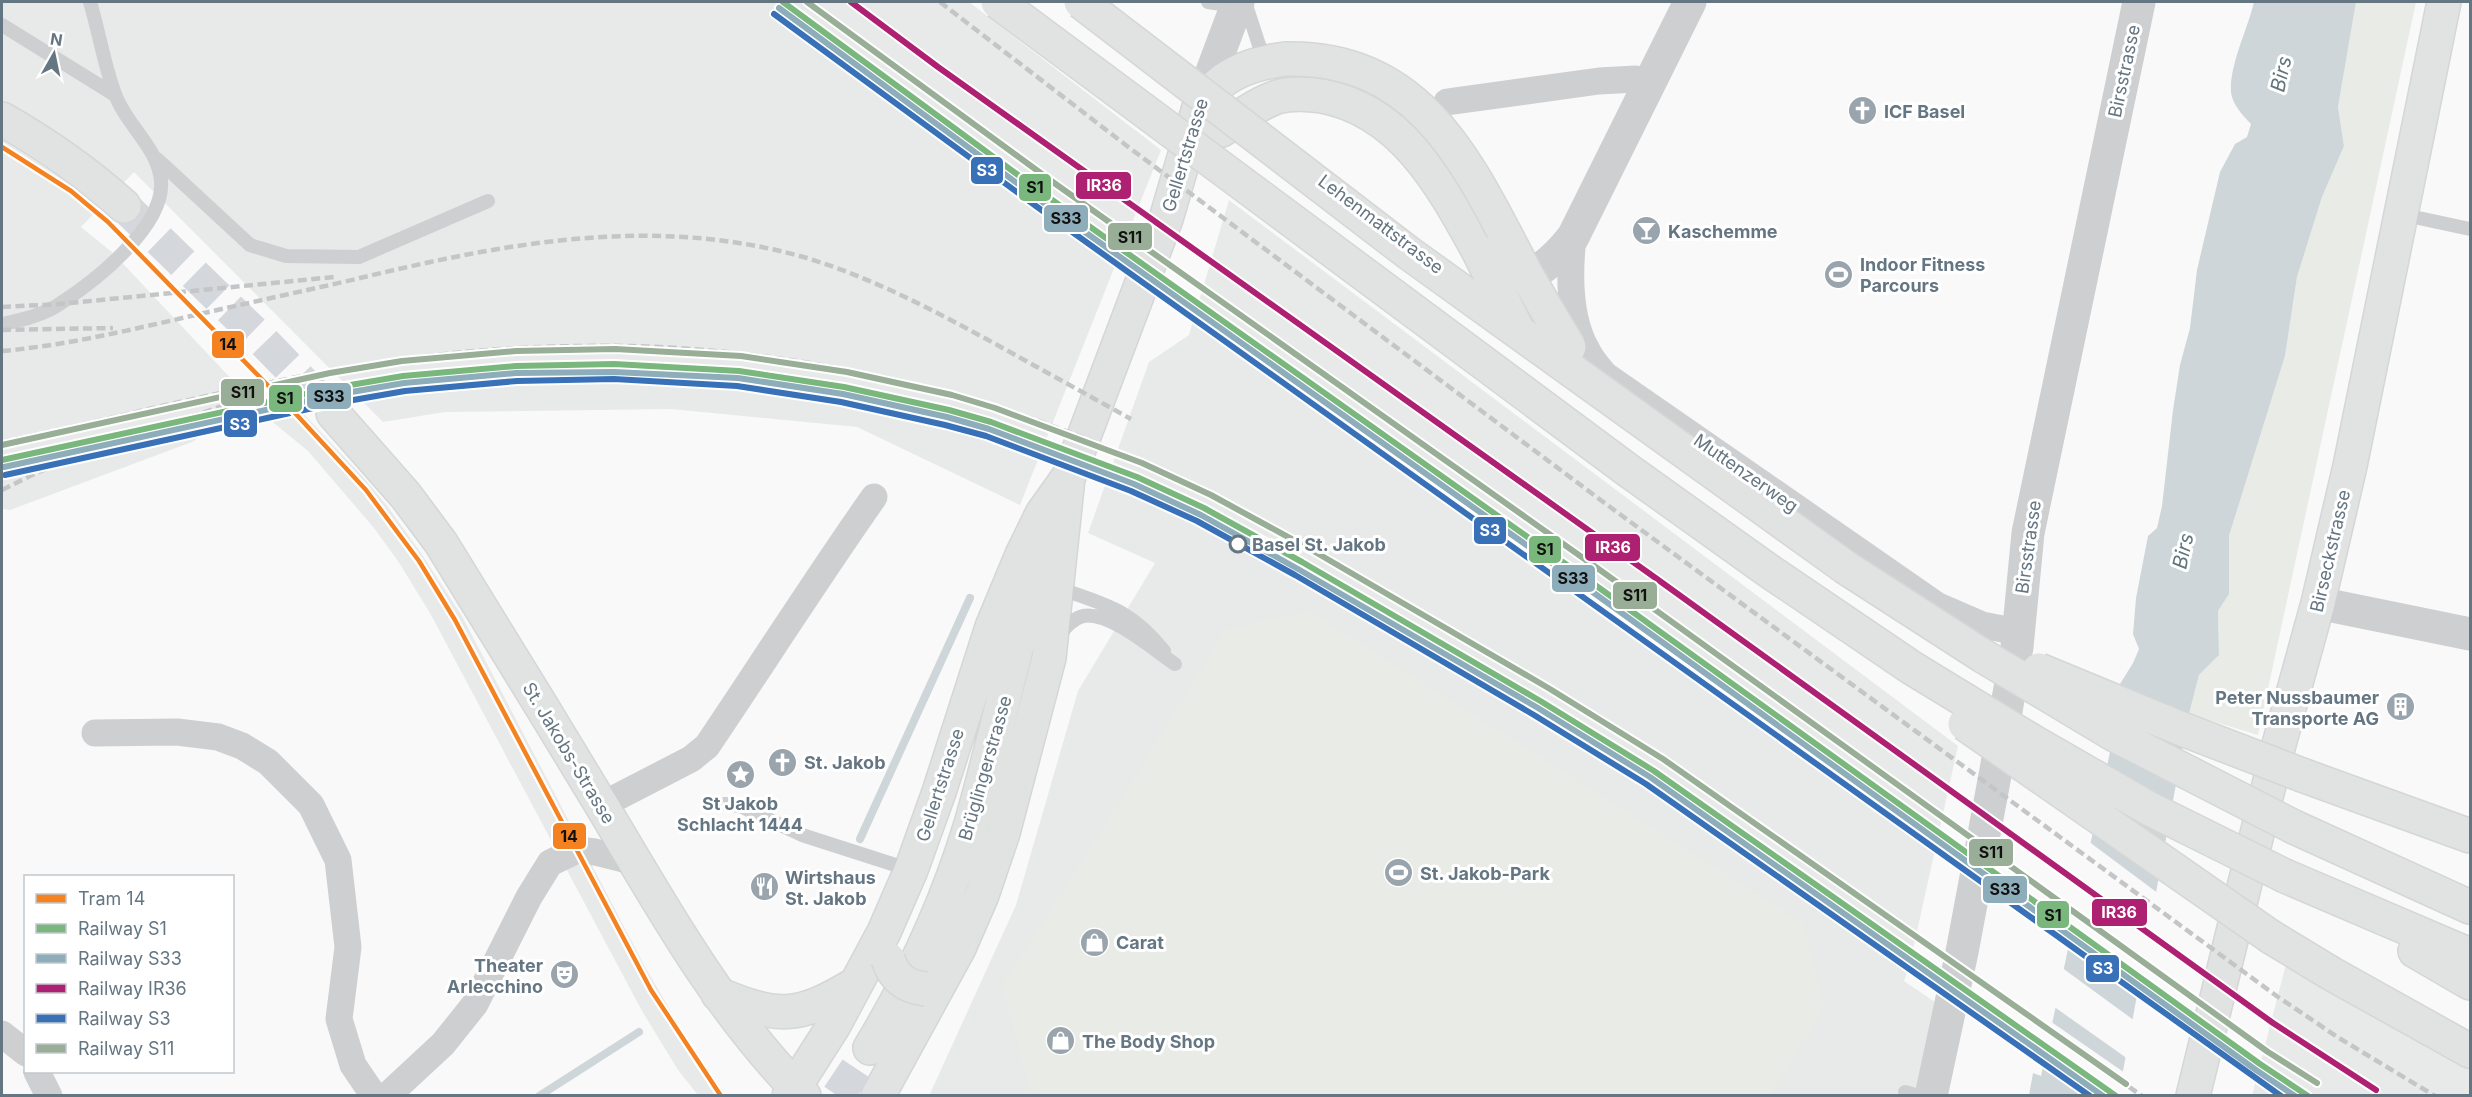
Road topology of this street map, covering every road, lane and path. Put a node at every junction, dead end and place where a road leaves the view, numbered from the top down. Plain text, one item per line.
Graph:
1 (90, 2) edge
2 (998, 2) edge
3 (1081, 2) edge
4 (1690, 2) edge
5 (2139, 2) edge
6 (2444, 2) edge
7 (1232, 3) edge
8 (2, 26) edge
9 (1276, 60) junction
10 (1649, 81) junction
11 (115, 95) junction
12 (1447, 102) dead end
13 (2, 119) edge
14 (1210, 120) junction
15 (157, 159) junction
16 (488, 201) dead end
17 (124, 206) tunnel mouth
18 (2400, 214) junction
19 (2470, 229) edge
20 (1573, 237) junction
21 (2, 324) edge
22 (333, 413) tunnel mouth
23 (1069, 476) junction
24 (874, 497) dead end
25 (1058, 588) junction
26 (2318, 603) junction
27 (2018, 632) junction
28 (2470, 634) edge
29 (1048, 658) junction
30 (95, 733) dead end
31 (725, 804) dead end
32 (602, 806) junction
33 (2470, 836) edge
34 (635, 862) junction
35 (910, 870) junction
36 (2296, 882) junction
37 (2470, 907) edge
38 (886, 946) junction
39 (2470, 955) edge
40 (2470, 982) edge
41 (854, 985) junction
42 (933, 987) junction
43 (718, 993) junction
44 (2, 1034) edge
45 (870, 1048) tunnel mouth
46 (24, 1051) edge
47 (2470, 1051) edge
48 (37, 1073) edge
49 (796, 1093) edge
50 (1918, 1094) edge
51 (50, 1095) edge
52 (374, 1095) edge
53 (387, 1095) edge
54 (878, 1095) edge
55 (2193, 1095) edge

1 - 11 lane
2 - 36 main road, bridge
3 - 37 main road, bridge
4 - 10 street, Lehenmattstrasse
5 - 27 street, Birsstrasse
6 - 18 main road, Birseckstrasse
7 - 9 lane
7 - 14 street, Gellertstrasse
8 - 11 lane
9 - 14 main road
9 - 33 main road, bridge
10 - 12 street
10 - 20 street, Lehenmattstrasse
11 - 15 lane
13 - 17 main road
14 - 20 street, Lehenmattstrasse
14 - 23 main road, Gellertstrasse
14 - 47 main road, bridge
15 - 16 lane
15 - 21 lane
18 - 19 lane
18 - 26 main road, Birseckstrasse
20 - 27 street, Muttenzerweg
22 - 32 main road, St. Jakobs-Strasse
23 - 25 main road, Gellertstrasse
23 - 35 main road, Gellertstrasse
23 - 45 main road, Brüglingerstrasse
24 - 32 street
25 - 29 main road, Gellertstrasse
25 - 29 lane
26 - 28 street
26 - 55 main road, Birseckstrasse
27 - 50 street, Birsstrasse
29 - 42 main road, Gellertstrasse
30 - 52 street
31 - 35 lane
32 - 34 main road, St. Jakobs-Strasse
34 - 43 main road, St. Jakobs-Strasse
34 - 53 street
35 - 38 main road, Gellertstrasse
36 - 39 main road
36 - 40 main road
38 - 41 main road, Gellertstrasse
38 - 42 main road, bridge
41 - 43 main road
41 - 49 main road, Gellertstrasse
42 - 54 main road, Gellertstrasse
43 - 49 main road, St. Jakobs-Strasse
44 - 46 street
48 - 51 street

